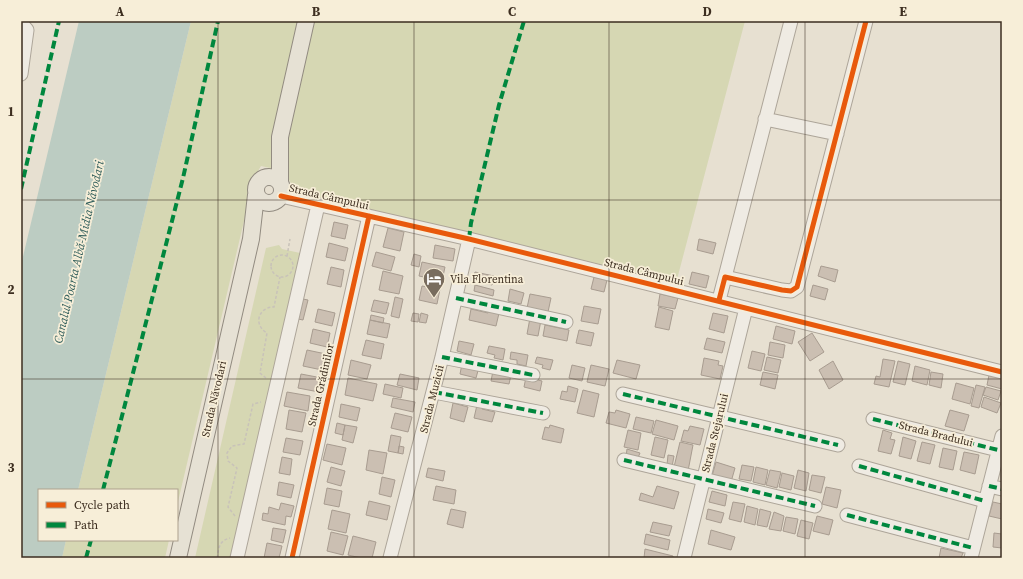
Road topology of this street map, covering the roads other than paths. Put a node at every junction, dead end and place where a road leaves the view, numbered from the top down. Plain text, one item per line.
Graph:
1 (306, 21) edge
2 (790, 21) edge
3 (866, 21) edge
4 (23, 24) edge
5 (21, 74) edge
6 (765, 119) junction
7 (837, 134) junction
8 (280, 137) junction
9 (261, 179) junction
10 (278, 194) junction
11 (256, 195) junction
12 (318, 205) junction
13 (369, 216) junction
14 (251, 239) junction
15 (469, 239) junction
16 (725, 277) junction
17 (456, 298) junction
18 (719, 300) junction
19 (746, 308) junction
20 (566, 322) dead end
21 (442, 357) junction
22 (1002, 372) edge
23 (533, 375) dead end
24 (434, 392) junction
25 (623, 394) dead end
26 (543, 413) dead end
27 (719, 417) junction
28 (873, 419) dead end
29 (1002, 436) edge
30 (838, 445) dead end
31 (998, 450) junction
32 (624, 460) dead end
33 (859, 466) dead end
34 (703, 480) junction
35 (989, 486) junction
36 (1002, 489) edge
37 (985, 501) junction
38 (815, 506) dead end
39 (847, 516) dead end
40 (972, 553) edge
41 (178, 558) edge
42 (237, 558) edge
43 (292, 558) edge
44 (390, 558) edge
45 (684, 558) edge

1 - 8 main road
2 - 6 street
3 - 7 street
4 - 5 street
6 - 7 street
6 - 16 street
7 - 16 street
8 - 9 main road, Strada Năvodari
8 - 10 main road
9 - 10 main road
9 - 11 main road, Strada Năvodari
10 - 11 main road
10 - 12 street, Strada Câmpului
10 - 14 main road, Strada Năvodari
11 - 14 main road, Strada Năvodari
12 - 13 street, Strada Câmpului
12 - 42 street
13 - 15 street, Strada Câmpului
13 - 43 street, Strada Grădinilor
14 - 41 main road, Strada Năvodari
15 - 17 street, Strada Muzicii
15 - 18 street, Strada Câmpului
16 - 18 street
17 - 20 street
17 - 21 street, Strada Muzicii
18 - 19 street, Strada Câmpului
19 - 22 street, Strada Câmpului
19 - 27 street, Strada Stejarului
21 - 23 street
21 - 24 street, Strada Muzicii
24 - 26 street
24 - 44 street, Strada Muzicii
25 - 27 street
27 - 30 street
27 - 34 street, Strada Stejarului
28 - 31 street, Strada Bradului
29 - 31 street
31 - 35 street
32 - 34 street
33 - 37 street
34 - 38 street
34 - 45 street, Strada Stejarului
35 - 36 street
35 - 37 street
37 - 40 street
39 - 40 street

